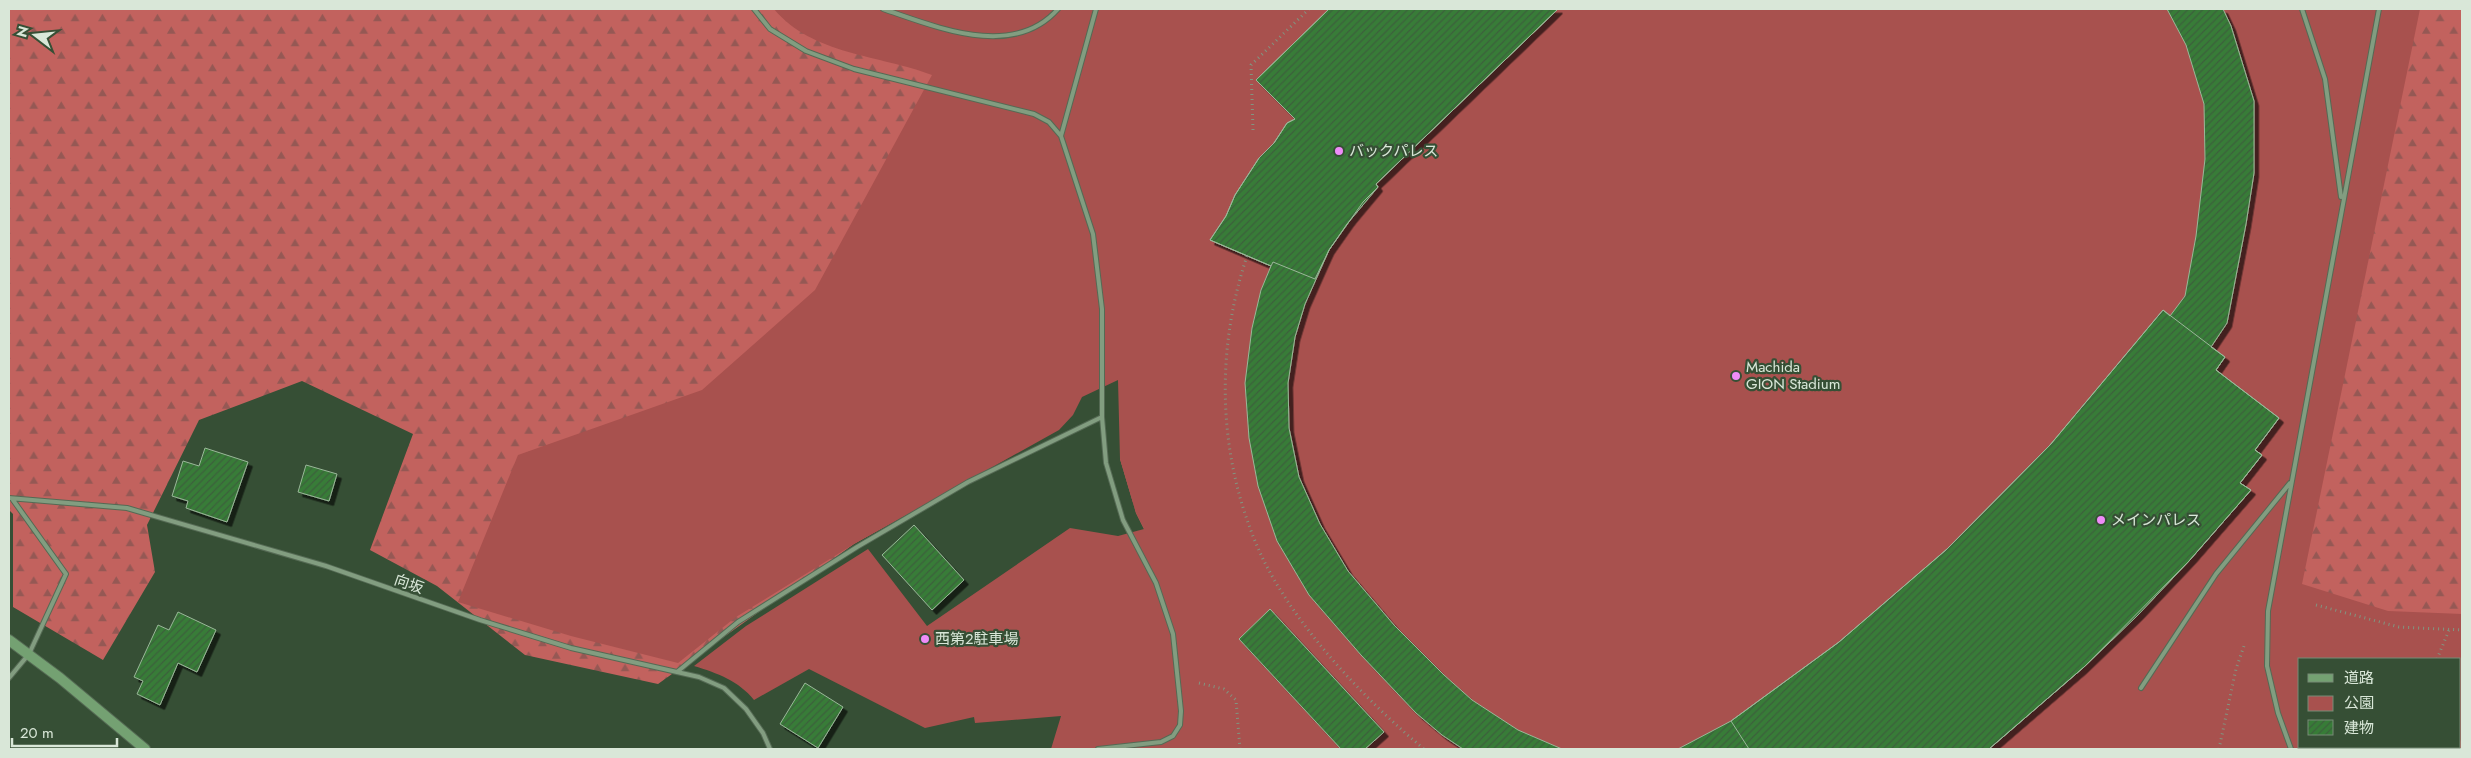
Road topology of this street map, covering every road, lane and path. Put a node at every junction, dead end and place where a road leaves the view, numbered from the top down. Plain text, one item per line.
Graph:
1 (754, 9) edge
2 (883, 9) edge
3 (1058, 9) edge
4 (1096, 9) edge
5 (1309, 9) edge
6 (2302, 9) edge
7 (2379, 9) edge
8 (1253, 130) dead end
9 (1061, 136) junction
10 (2342, 202) junction
11 (1247, 256) dead end
12 (1102, 416) junction
13 (2291, 481) junction
14 (11, 499) edge
15 (2316, 605) dead end
16 (2449, 630) junction
17 (2462, 630) edge
18 (9, 640) edge
19 (29, 654) junction
20 (2437, 658) edge
21 (677, 672) junction
22 (9, 678) edge
23 (1178, 684) junction
24 (2141, 688) dead end
25 (145, 749) edge
26 (770, 749) edge
27 (1098, 749) edge
28 (1240, 749) edge
29 (1424, 749) edge
30 (2291, 749) edge

1 - 9 lane
2 - 3 lane
4 - 9 lane
5 - 8 path
6 - 10 lane
7 - 10 lane
9 - 12 lane
10 - 13 lane
11 - 29 path
12 - 21 lane
12 - 23 lane
13 - 24 lane
13 - 30 lane
14 - 19 lane
14 - 21 lane, 向坂
15 - 16 path
16 - 17 path
16 - 20 path
18 - 19 main road
19 - 22 lane
19 - 25 main road
21 - 26 lane, 向坂
23 - 27 lane
23 - 28 path

